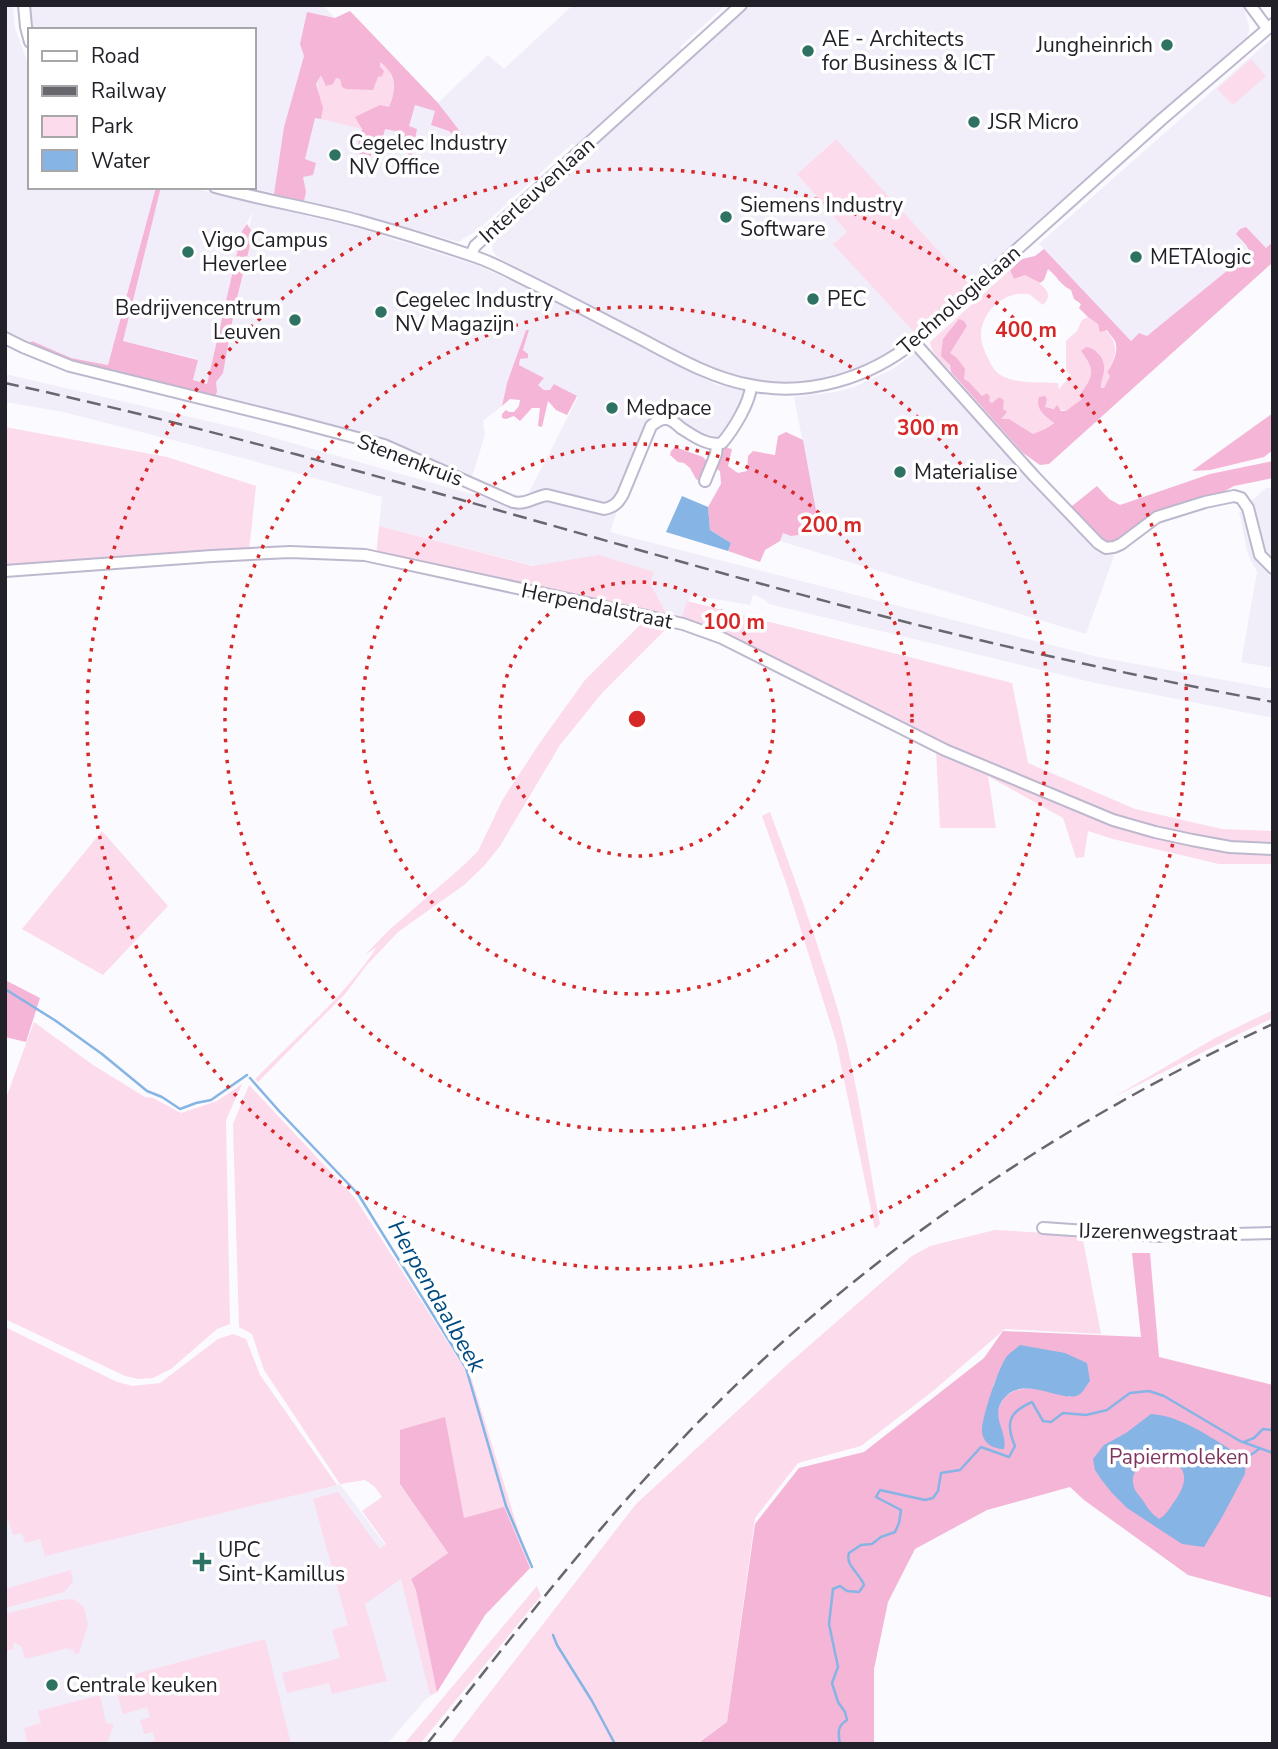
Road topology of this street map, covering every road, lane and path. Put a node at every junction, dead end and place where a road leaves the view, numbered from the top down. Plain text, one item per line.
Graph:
1 (24, 5) edge
2 (741, 5) edge
3 (1250, 5) edge
4 (1270, 26) edge
5 (28, 34) edge
6 (223, 189) edge
7 (471, 255) junction
8 (5, 338) edge
9 (914, 342) junction
10 (751, 386) junction
11 (717, 445) junction
12 (705, 481) dead end
13 (1273, 568) edge
14 (5, 570) edge
15 (1273, 849) edge
16 (1043, 1228) dead end
17 (1273, 1233) edge

1 - 5 street
2 - 7 street, Interleuvenlaan
3 - 4 street
4 - 9 street, Technologielaan
6 - 7 street, Interleuvenlaan
7 - 10 street, Technologielaan
8 - 11 street, Stenenkruis
9 - 10 street, Technologielaan
9 - 13 street
10 - 11 street
11 - 12 street
14 - 15 street, Herpendalstraat
16 - 17 street, IJzerenwegstraat

